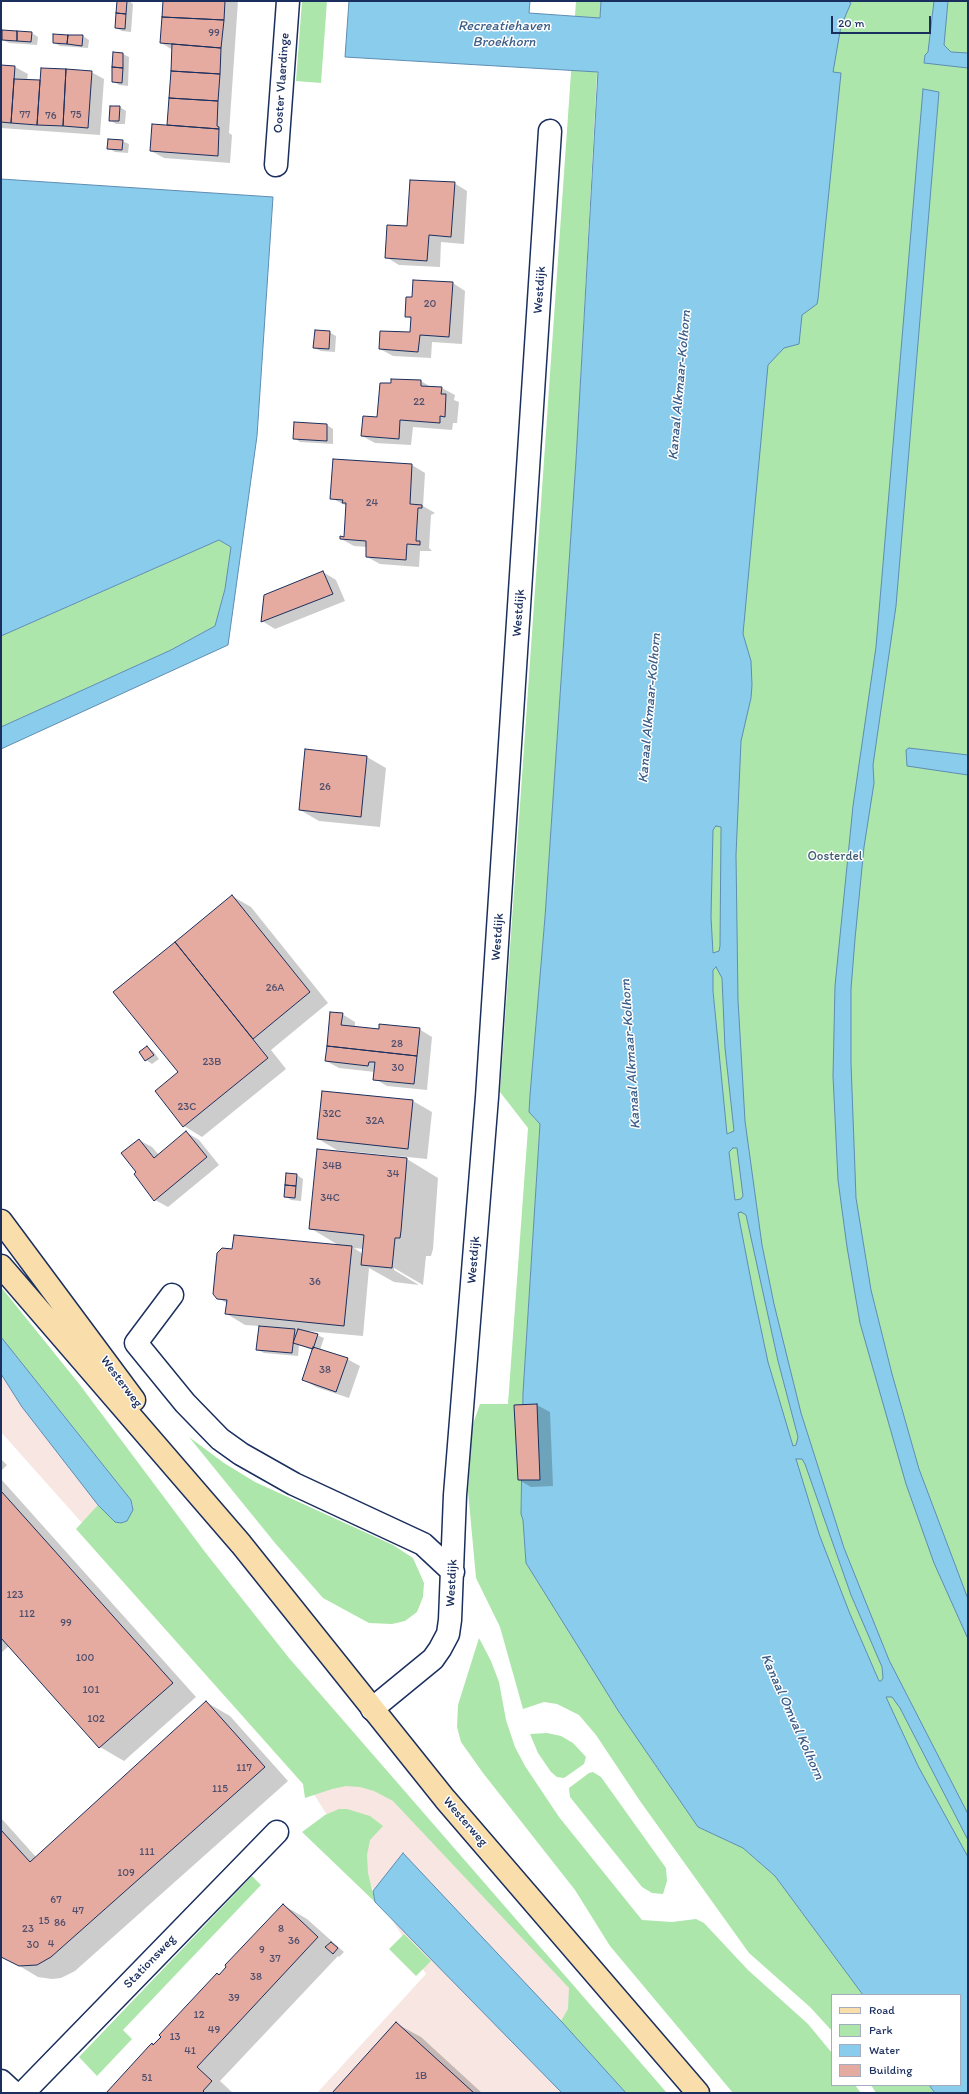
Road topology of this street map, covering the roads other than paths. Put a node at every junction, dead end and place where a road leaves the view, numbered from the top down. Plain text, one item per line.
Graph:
1 (288, 1) edge
2 (550, 131) dead end
3 (276, 165) dead end
4 (1, 1221) edge
5 (1, 1266) edge
6 (172, 1295) dead end
7 (241, 1544) junction
8 (453, 1572) junction
9 (372, 1709) junction
10 (277, 1832) dead end
11 (1, 2081) edge
12 (14, 2093) edge
13 (23, 2093) edge
14 (698, 2093) edge

1 - 3 street, Ooster Vlaerdinge
2 - 8 street, Westdijk
4 - 7 main road, Westerweg
5 - 7 main road, Westerweg
6 - 8 street
7 - 9 main road, Westerweg
8 - 9 street, Westdijk
9 - 14 main road, Westerweg
10 - 13 street, Stationsweg
11 - 12 street

